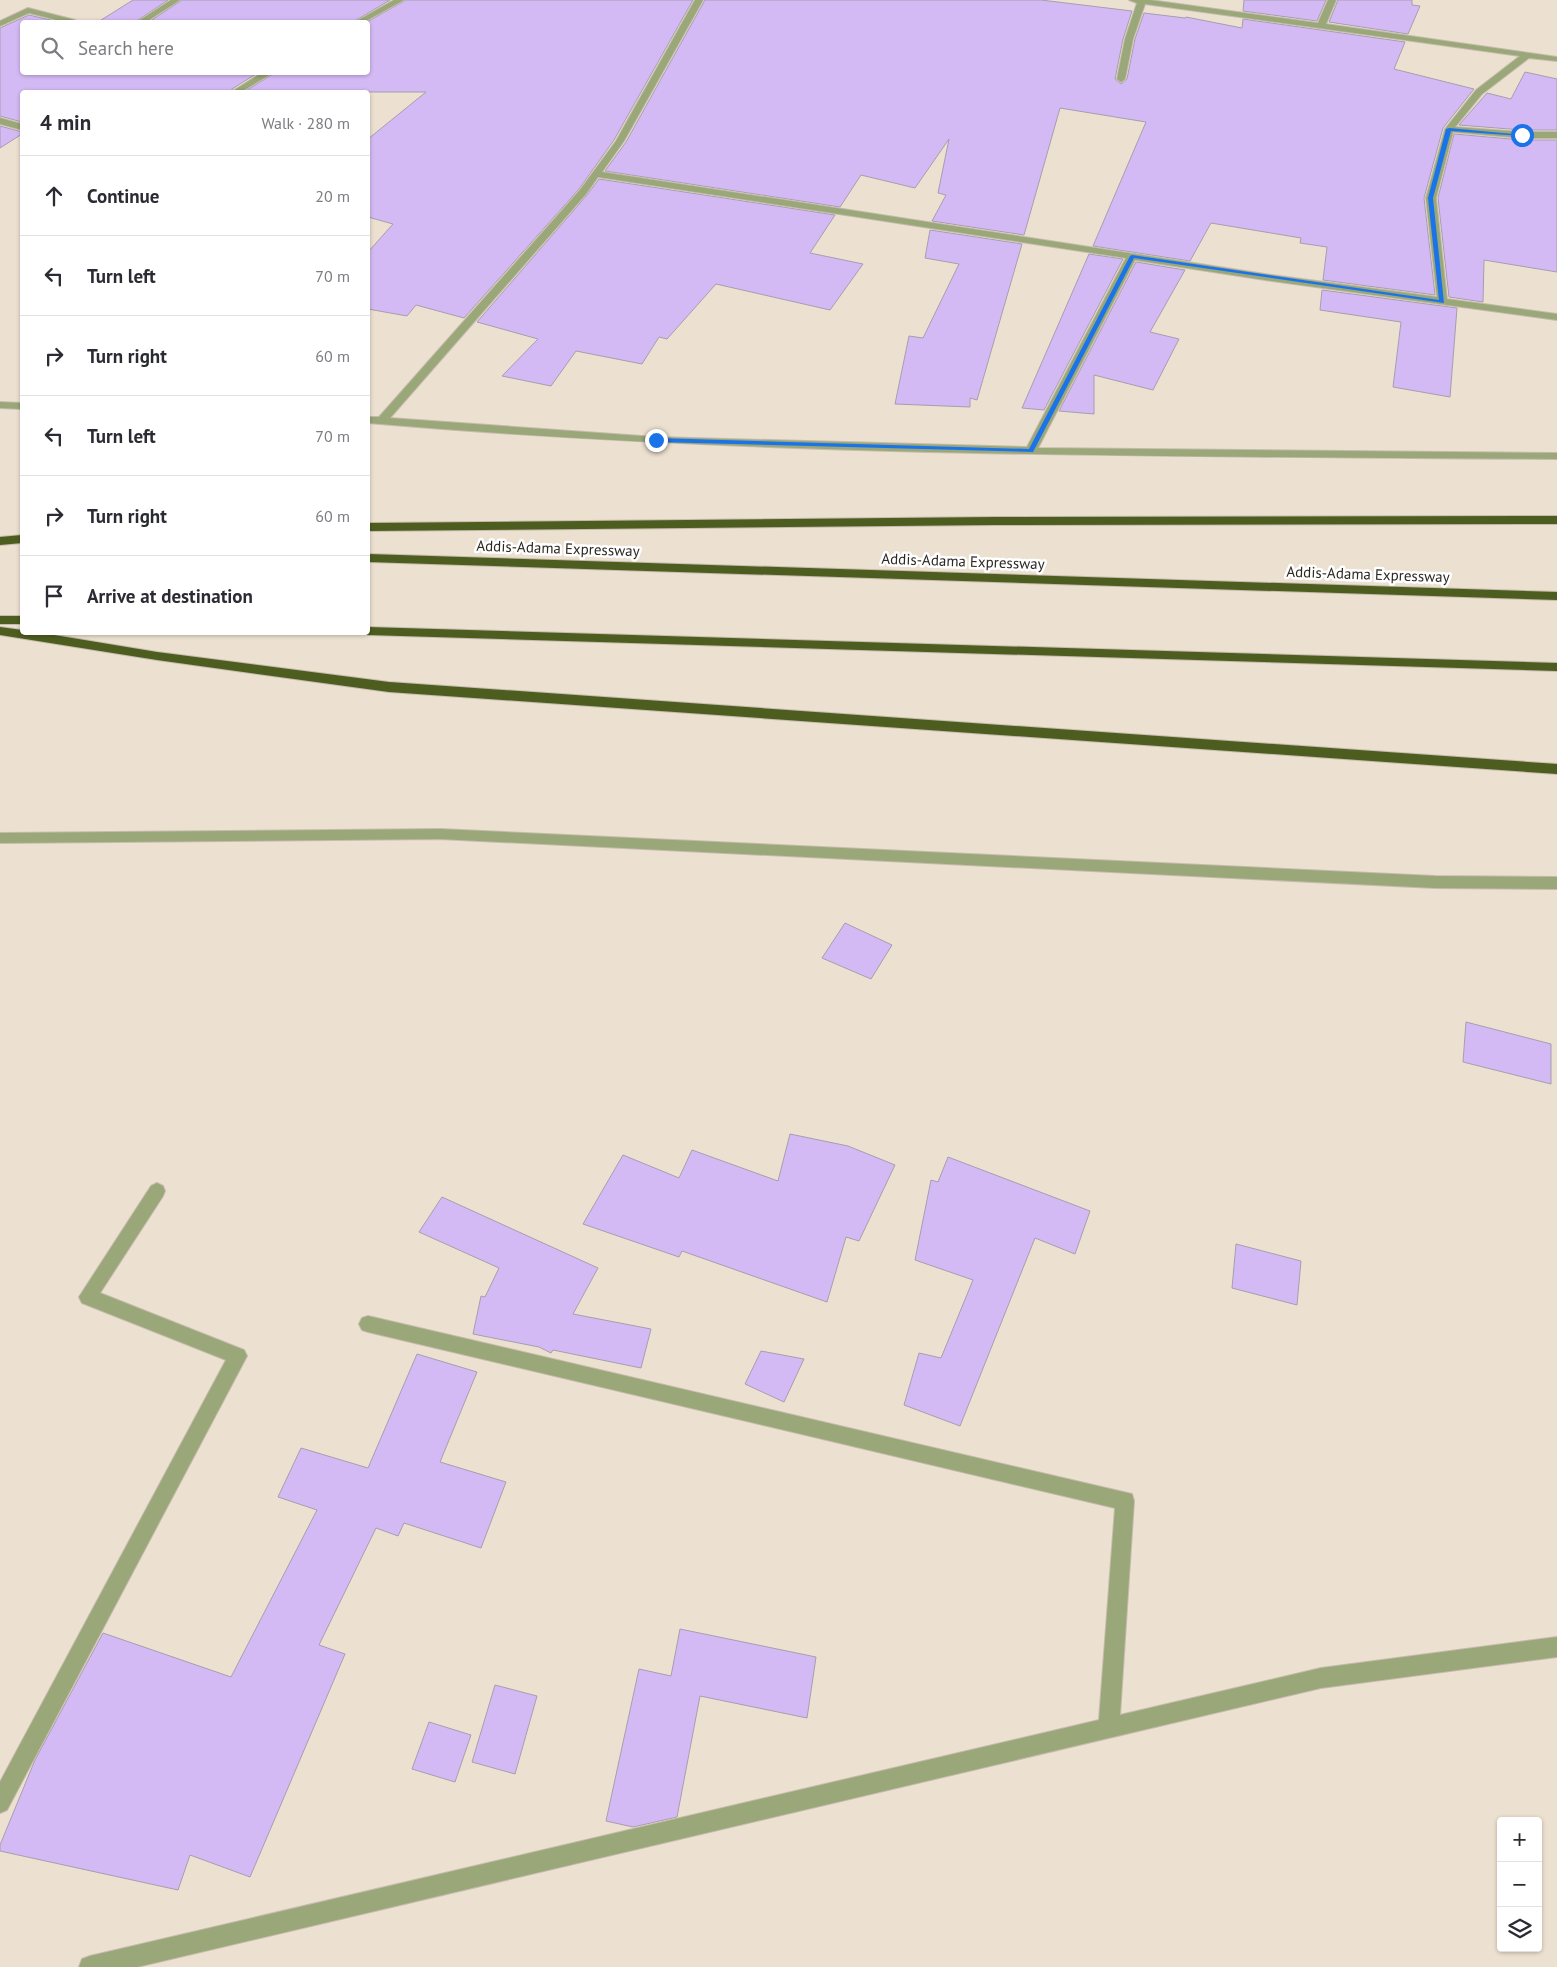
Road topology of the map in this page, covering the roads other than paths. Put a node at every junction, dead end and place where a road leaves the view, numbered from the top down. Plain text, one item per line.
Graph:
1 (176, 0) edge
2 (400, 0) edge
3 (700, 0) edge
4 (1332, 0) edge
5 (1138, 1) edge
6 (65, 20) edge
7 (144, 20) edge
8 (364, 20) edge
9 (0, 24) edge
10 (1321, 27) junction
11 (1526, 56) junction
12 (1557, 58) edge
13 (265, 75) edge
14 (1122, 79) dead end
15 (239, 90) edge
16 (0, 121) edge
17 (20, 126) edge
18 (1449, 129) junction
19 (1557, 135) edge
20 (596, 174) junction
21 (1132, 256) junction
22 (1442, 302) junction
23 (1557, 317) edge
24 (0, 405) edge
25 (20, 406) edge
26 (370, 420) edge
27 (382, 421) junction
28 (1031, 451) junction
29 (1557, 456) edge
30 (1557, 520) edge
31 (370, 527) edge
32 (20, 540) edge
33 (0, 541) edge
34 (0, 546) edge
35 (20, 547) edge
36 (370, 558) edge
37 (1557, 596) edge
38 (0, 620) edge
39 (20, 620) edge
40 (0, 631) edge
41 (370, 631) edge
42 (20, 634) edge
43 (25, 635) edge
44 (1557, 667) edge
45 (1557, 769) edge
46 (0, 838) edge
47 (1557, 883) edge
48 (157, 1191) dead end
49 (368, 1324) dead end
50 (1557, 1647) edge
51 (1109, 1728) junction
52 (0, 1803) edge
53 (90, 1967) edge

1 - 7 street
2 - 8 street
3 - 20 street
4 - 10 street
5 - 10 street
5 - 14 street
6 - 9 street
10 - 11 street
11 - 12 street
11 - 18 street
13 - 15 street
16 - 17 street
18 - 19 street
18 - 22 street
20 - 21 street
20 - 27 street
21 - 22 street
21 - 28 street
22 - 23 street
24 - 25 street
26 - 27 street
27 - 28 street
28 - 29 street
30 - 31 highway
32 - 33 highway
34 - 35 highway
36 - 37 highway, Addis-Adama Expressway
38 - 39 highway
40 - 42 highway
41 - 44 highway
43 - 45 highway
46 - 47 street
48 - 52 street
49 - 51 street
50 - 51 street
51 - 53 street

